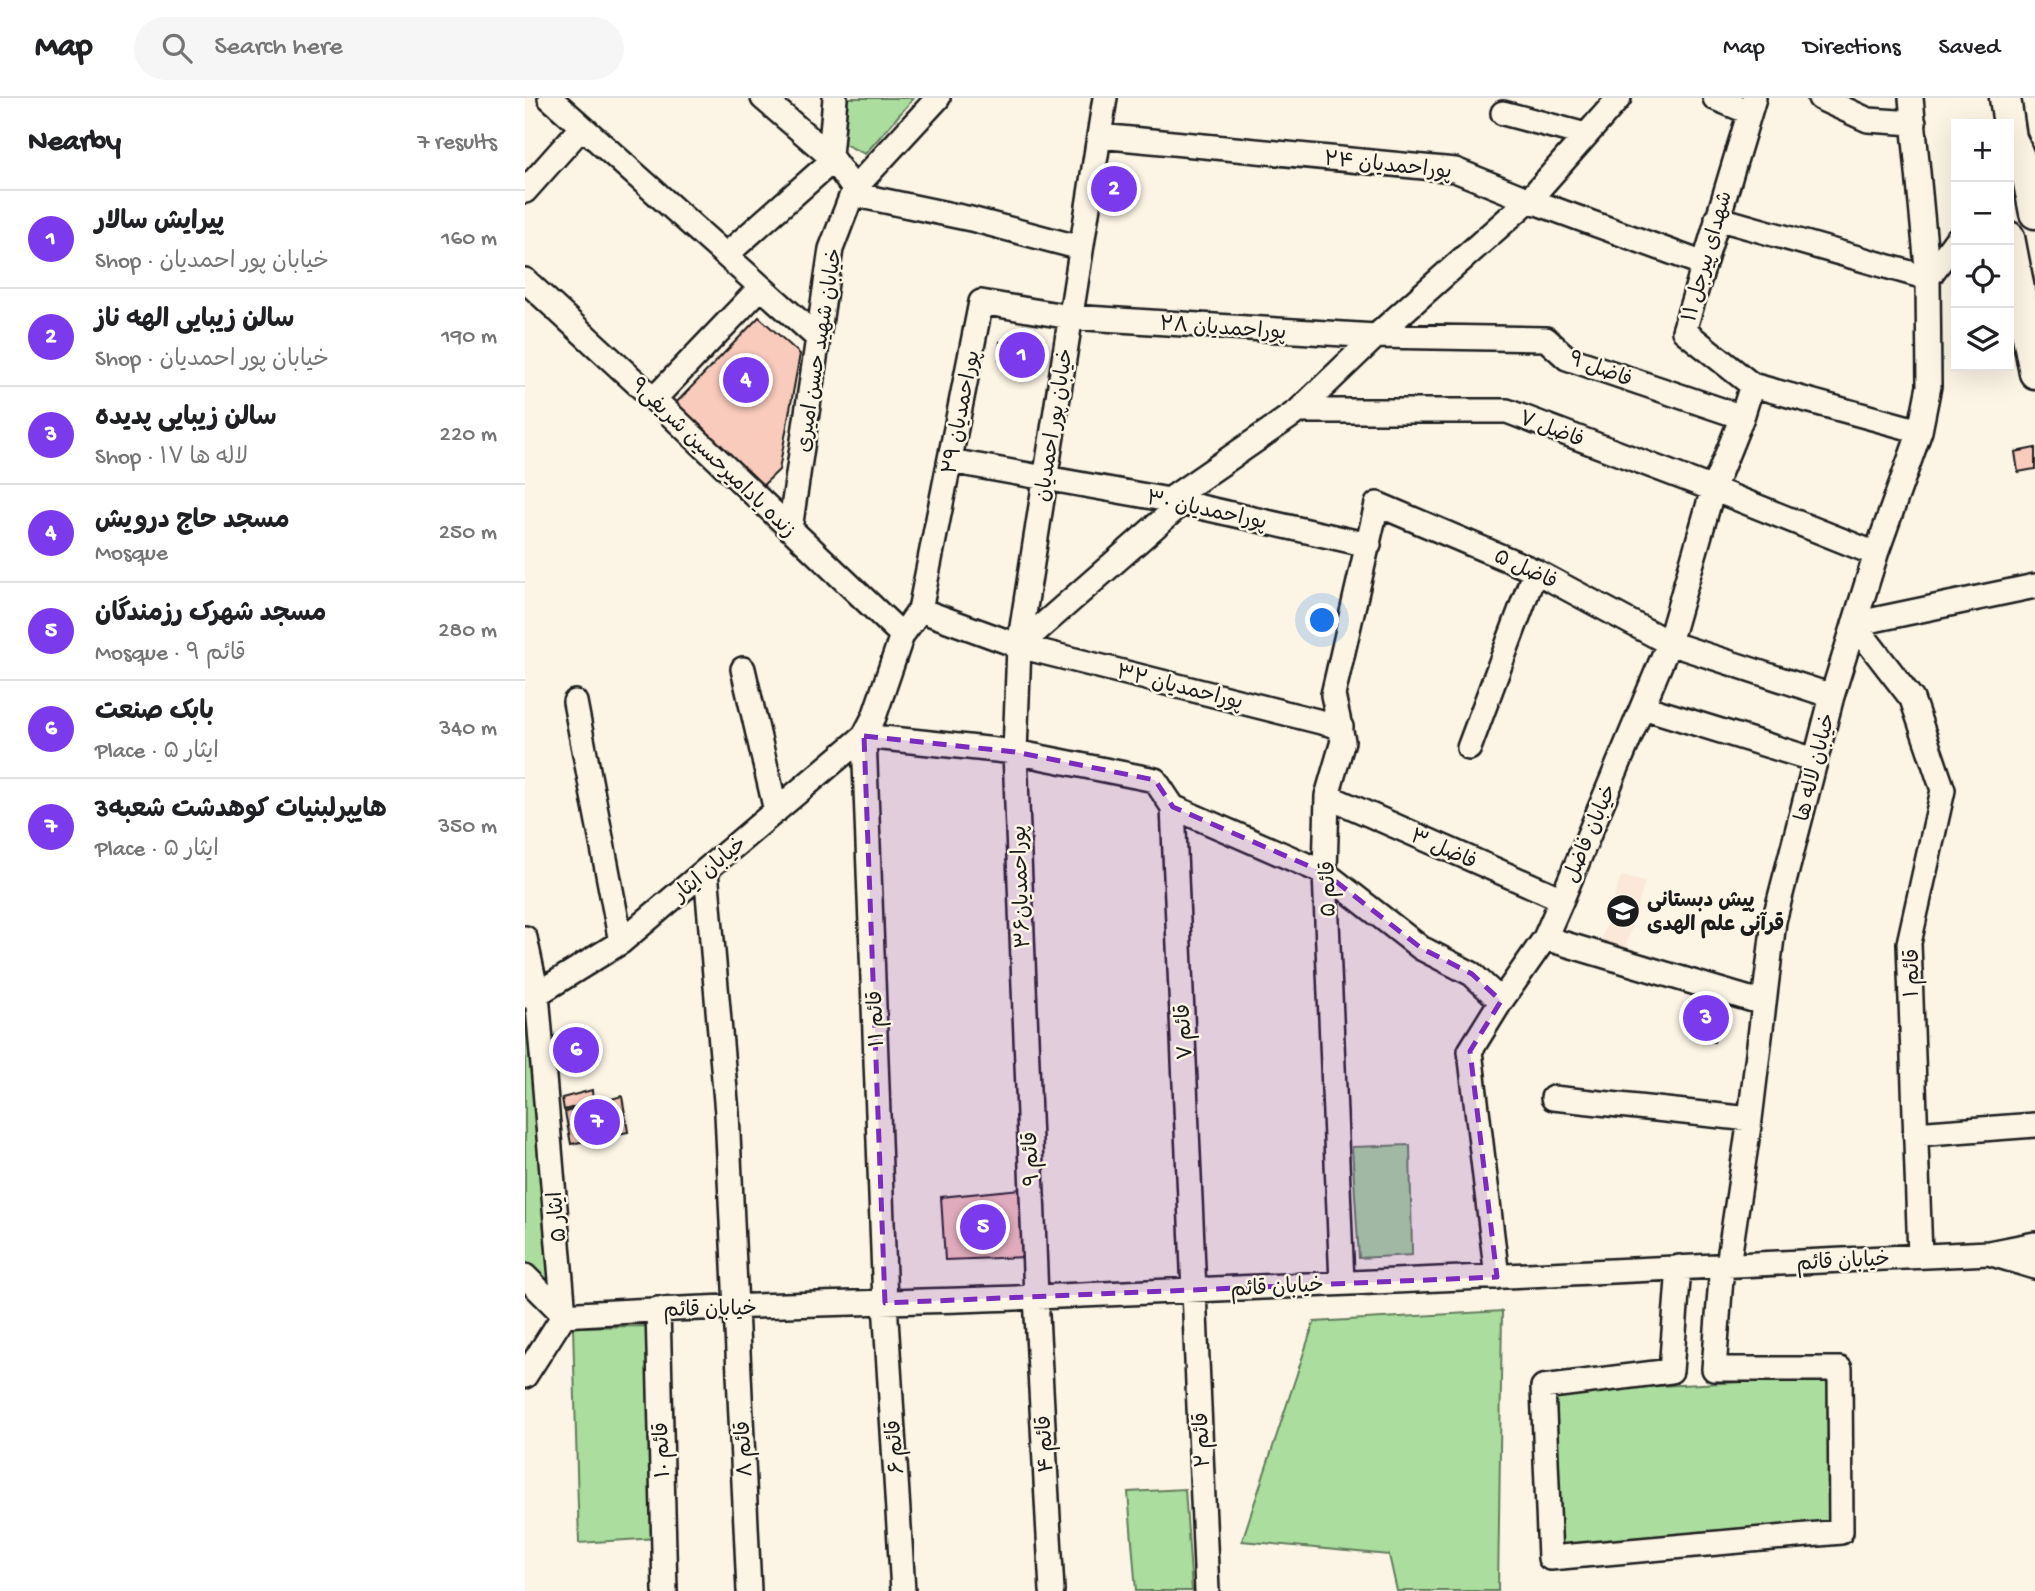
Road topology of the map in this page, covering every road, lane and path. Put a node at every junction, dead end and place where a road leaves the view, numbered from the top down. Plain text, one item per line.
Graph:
1 (550, 98) edge
2 (763, 98) edge
3 (835, 98) edge
4 (938, 98) edge
5 (1105, 98) edge
6 (1619, 98) edge
7 (1715, 98) edge
8 (1820, 98) edge
9 (1911, 98) edge
10 (2005, 98) edge
11 (1752, 105) edge
12 (1503, 113) dead end
13 (2007, 119) edge
14 (1914, 123) junction
15 (582, 127) junction
16 (1586, 135) junction
17 (1099, 136) junction
18 (2014, 150) edge
19 (832, 158) junction
20 (525, 191) edge
21 (853, 191) junction
22 (1529, 200) junction
23 (2035, 213) edge
24 (1717, 218) junction
25 (1952, 245) edge
26 (2011, 245) edge
27 (1081, 248) junction
28 (726, 255) junction
29 (1704, 264) junction
30 (1928, 278) junction
31 (525, 281) edge
32 (761, 287) junction
33 (1070, 317) junction
34 (1376, 336) junction
35 (818, 338) junction
36 (2035, 373) edge
37 (1752, 385) junction
38 (654, 399) junction
39 (1298, 411) junction
40 (1742, 417) junction
41 (1920, 431) junction
42 (950, 461) junction
43 (1045, 479) junction
44 (1713, 489) junction
45 (1175, 501) junction
46 (1377, 504) joint
47 (790, 529) junction
48 (1369, 545) junction
49 (1876, 554) junction
50 (1535, 570) junction
51 (2035, 586) edge
52 (921, 610) junction
53 (1854, 624) junction
54 (902, 635) junction
55 (1669, 643) junction
56 (1019, 646) junction
57 (743, 668) dead end
58 (1832, 696) junction
59 (575, 702) dead end
60 (1643, 707) junction
61 (869, 726) junction
62 (1341, 727) junction
63 (1469, 748) dead end
64 (1014, 752) junction
65 (1815, 760) junction
66 (1327, 796) junction
67 (1173, 807) junction
68 (776, 811) junction
69 (706, 871) junction
70 (1325, 873) junction
71 (1562, 899) junction
72 (525, 938) edge
73 (1545, 938) junction
74 (621, 942) junction
75 (531, 995) edge
76 (1501, 1001) junction
77 (1763, 1003) junction
78 (1025, 1021) joint
79 (1553, 1098) dead end
80 (1750, 1119) junction
81 (2035, 1125) edge
82 (1915, 1133) junction
83 (2035, 1244) edge
84 (1989, 1253) junction
85 (1920, 1256) junction
86 (1725, 1265) junction
87 (1679, 1267) junction
88 (2035, 1267) edge
89 (525, 1276) edge
90 (1497, 1277) junction
91 (1342, 1283) junction
92 (1195, 1290) junction
93 (1036, 1297) junction
94 (885, 1303) junction
95 (736, 1308) junction
96 (657, 1309) junction
97 (564, 1315) junction
98 (525, 1376) edge
99 (665, 1591) edge
100 (749, 1591) edge
101 (903, 1591) edge
102 (1052, 1591) edge
103 (1207, 1591) edge

1 - 15 street
2 - 19 street
3 - 19 street
4 - 21 street
5 - 17 street, خیابان پور احمدیان
6 - 16 street
7 - 11 street
8 - 14 street
9 - 14 street, خیابان لاله ها
10 - 13 main road
11 - 24 street, شهدای پیرجل ۱۱
12 - 16 street
14 - 30 street, خیابان لاله ها
15 - 20 street
15 - 28 street
16 - 22 street
17 - 22 street, پوراحمدیان ۲۴
17 - 27 street, خیابان پور احمدیان
18 - 23 main road
19 - 21 street
19 - 28 street
21 - 27 street
21 - 35 street, خیابان شهید حسن امیری
22 - 29 street, پوراحمدیان ۲۴
22 - 34 street
24 - 29 street, شهدای پیرجل ۱۱
24 - 30 street
25 - 30 street
26 - 36 main road
27 - 33 street, خیابان پور احمدیان
28 - 32 street
29 - 37 street, شهدای پیرجل ۱۱
30 - 41 street, خیابان لاله ها
31 - 38 street, زنده یادامیرحسین شریفی۹
32 - 35 street
32 - 38 street
33 - 34 street, پوراحمدیان ۲۸
33 - 42 street, پوراحمدیان ۲۹
33 - 43 street, خیابان پور احمدیان
34 - 39 street
34 - 40 street, فاضل ۹
35 - 47 street, خیابان شهید حسن امیری
37 - 40 street, خیابان فاضل
37 - 41 street
38 - 47 street, زنده یادامیرحسین شریفی۹
39 - 44 street, فاضل ۷
39 - 45 street
40 - 44 street, خیابان فاضل
41 - 49 street, خیابان لاله ها
42 - 43 street, پوراحمدیان ۳۰
42 - 52 street, پوراحمدیان ۲۹
43 - 45 street, پوراحمدیان ۳۰
43 - 56 street, خیابان پور احمدیان
44 - 49 street, فاضل ۷
44 - 55 street, خیابان فاضل
45 - 48 street, پوراحمدیان ۳۰
45 - 56 street
46 - 48 street, قائم ۵
46 - 50 street, فاضل ۵
47 - 54 street, زنده یادامیرحسین شریفی۹
48 - 62 street, قائم ۵
49 - 53 street, خیابان لاله ها
50 - 55 street, فاضل ۵
50 - 63 street
51 - 53 street
52 - 54 street
52 - 56 street, پوراحمدیان ۳۲
53 - 58 street, خیابان لاله ها
53 - 82 street, قائم ۱
54 - 61 street
55 - 58 street, فاضل ۵
55 - 60 street, خیابان فاضل
56 - 62 street, پوراحمدیان ۳۲
56 - 64 street, خیابان پور احمدیان
57 - 68 street
58 - 65 street, خیابان لاله ها
59 - 74 street
60 - 65 street
60 - 71 street, خیابان فاضل
61 - 64 street
61 - 68 street, خیابان ایثار
61 - 94 street, قائم ۱۱
62 - 66 street, قائم ۵
64 - 67 street, قائم ۷
64 - 78 street, پوراحمدیان۳۶
65 - 77 street, خیابان لاله ها
66 - 70 street, قائم ۵
66 - 71 street, فاضل ۳
67 - 70 street
67 - 92 street, قائم ۷
68 - 69 street, خیابان ایثار
69 - 74 street, خیابان ایثار
69 - 95 street, قائم ۸
70 - 76 street
70 - 91 street, قائم ۵
71 - 73 street, خیابان فاضل
72 - 75 street, ایثار ۵
73 - 76 street, خیابان فاضل
73 - 77 street
74 - 75 street, خیابان ایثار
75 - 97 street, ایثار ۵
76 - 90 street, خیابان فاضل
77 - 80 street, خیابان لاله ها
78 - 93 street, قائم ۹
79 - 80 street
80 - 86 street, خیابان لاله ها
81 - 82 street
82 - 85 street, قائم ۱
83 - 84 street
84 - 85 street, خیابان قائم
84 - 88 street
85 - 86 street, خیابان قائم
86 - 87 street, خیابان قائم
86 - 87 street, خیابان لاله ها
87 - 90 street, خیابان قائم
89 - 97 street
90 - 91 street, خیابان قائم
91 - 92 street, خیابان قائم
92 - 93 street, خیابان قائم
92 - 103 street, قائم ۲
93 - 94 street, خیابان قائم
93 - 102 street, قائم ۴
94 - 95 street, خیابان قائم
94 - 101 street, قائم ۶
95 - 96 street, خیابان قائم
95 - 100 street, قائم ۸
96 - 97 street, خیابان قائم
96 - 99 street, قائم ۱۰
97 - 98 street

